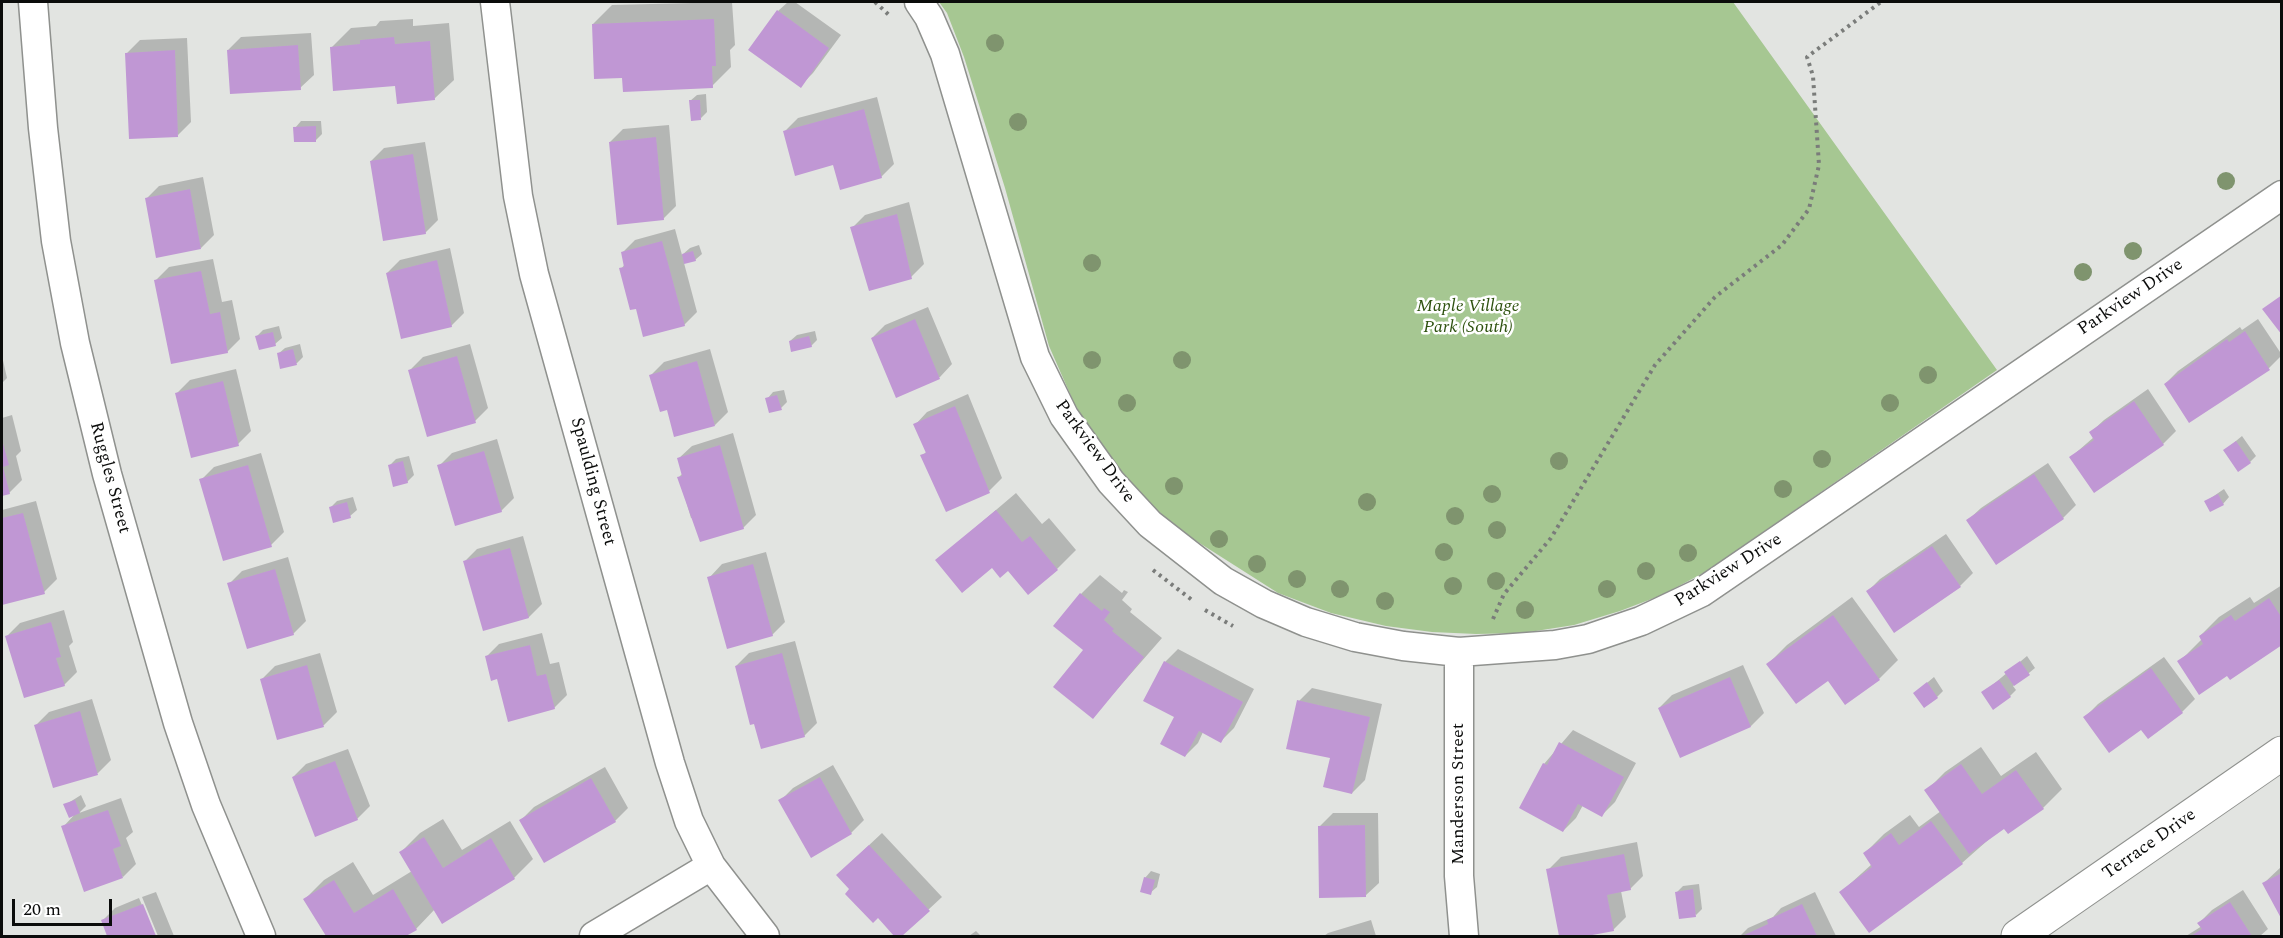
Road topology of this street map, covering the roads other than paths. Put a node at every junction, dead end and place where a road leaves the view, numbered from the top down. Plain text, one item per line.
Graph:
1 (33, 2) edge
2 (495, 2) edge
3 (919, 2) edge
4 (2282, 195) edge
5 (1459, 652) junction
6 (2282, 753) edge
7 (711, 866) junction
8 (261, 936) edge
9 (594, 936) edge
10 (765, 936) edge
11 (1464, 936) edge
12 (2018, 936) edge

1 - 8 street, Ruggles Street
2 - 7 street, Spaulding Street
3 - 5 street, Parkview Drive
4 - 5 street, Parkview Drive
5 - 11 street, Manderson Street
6 - 12 street, Terrace Drive
7 - 9 street
7 - 10 street, Spaulding Street

